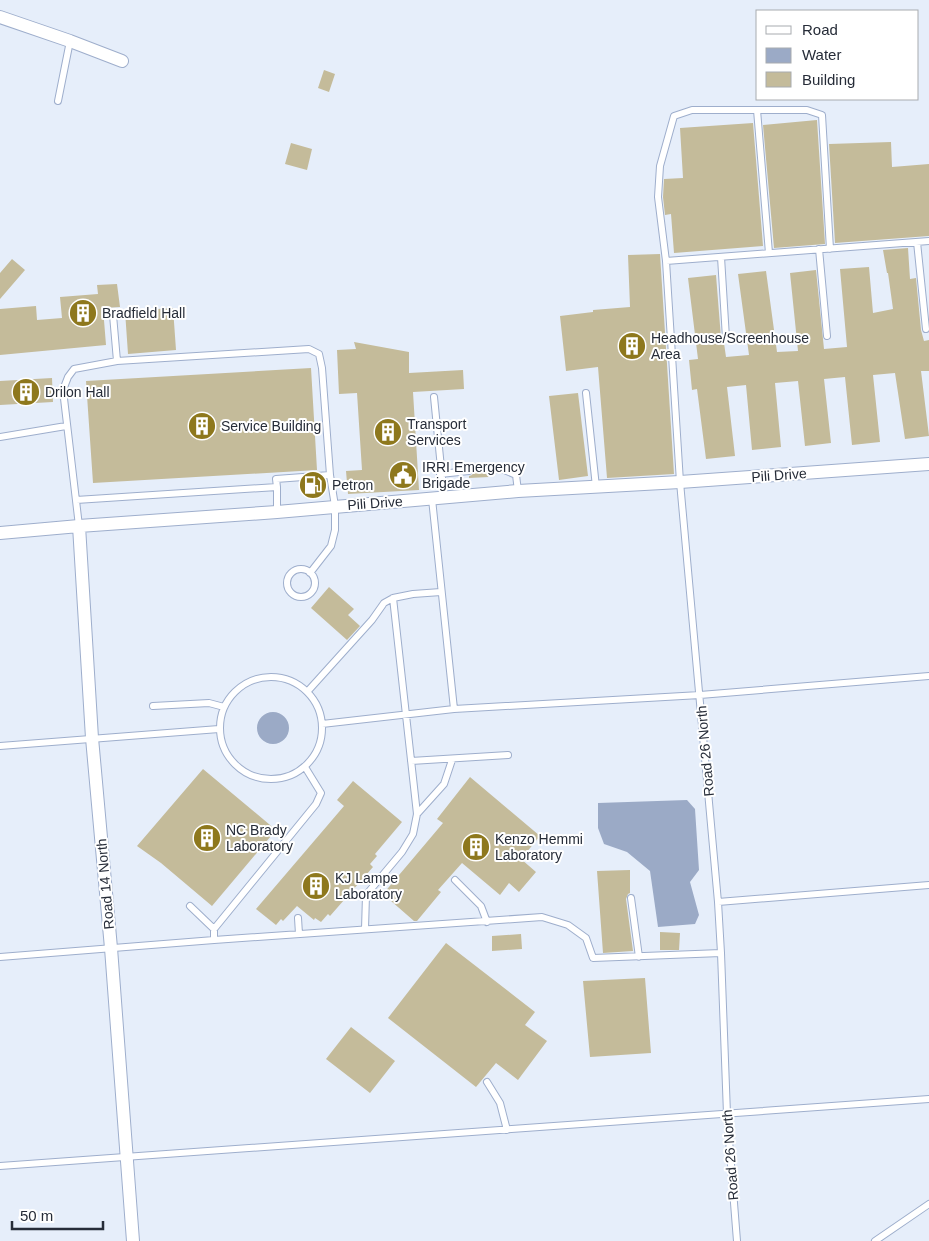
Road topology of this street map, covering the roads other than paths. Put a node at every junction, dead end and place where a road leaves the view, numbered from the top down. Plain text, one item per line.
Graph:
1 (0, 17) edge
2 (70, 40) junction
3 (122, 61) dead end
4 (58, 101) dead end
5 (757, 110) junction
6 (929, 241) edge
7 (917, 242) junction
8 (830, 248) junction
9 (818, 249) junction
10 (769, 253) junction
11 (721, 257) junction
12 (666, 261) junction
13 (113, 315) dead end
14 (926, 329) dead end
15 (827, 336) dead end
16 (726, 338) dead end
17 (117, 361) junction
18 (586, 393) dead end
19 (434, 397) dead end
20 (66, 426) junction
21 (0, 437) edge
22 (929, 464) edge
23 (488, 470) dead end
24 (469, 471) dead end
25 (440, 474) junction
26 (330, 475) junction
27 (680, 482) junction
28 (277, 487) junction
29 (596, 487) junction
30 (518, 491) junction
31 (438, 498) junction
32 (76, 500) junction
33 (335, 506) junction
34 (277, 512) junction
35 (79, 526) junction
36 (0, 533) edge
37 (310, 573) junction
38 (441, 592) junction
39 (393, 598) junction
40 (929, 676) edge
41 (307, 692) junction
42 (700, 695) junction
43 (153, 706) dead end
44 (224, 707) junction
45 (454, 709) junction
46 (407, 714) junction
47 (322, 724) junction
48 (220, 729) junction
49 (92, 738) junction
50 (0, 746) edge
51 (508, 755) dead end
52 (452, 760) junction
53 (411, 761) junction
54 (305, 767) junction
55 (417, 814) junction
56 (456, 880) dead end
57 (929, 885) edge
58 (631, 898) dead end
59 (718, 902) junction
60 (190, 906) dead end
61 (298, 918) dead end
62 (487, 922) junction
63 (214, 929) junction
64 (364, 929) junction
65 (299, 934) junction
66 (214, 940) junction
67 (111, 948) junction
68 (721, 953) junction
69 (0, 957) edge
70 (638, 957) junction
71 (487, 1082) dead end
72 (929, 1099) edge
73 (727, 1114) junction
74 (507, 1130) junction
75 (127, 1157) junction
76 (0, 1166) edge
77 (929, 1204) edge
78 (133, 1241) edge
79 (737, 1241) edge
80 (875, 1241) edge

1 - 2 street
2 - 3 street
2 - 4 lane
5 - 8 lane
5 - 10 lane
5 - 12 lane, Road 26 North
6 - 7 lane
7 - 8 lane
7 - 14 lane
8 - 9 lane
9 - 10 lane
9 - 15 lane
10 - 11 lane
11 - 12 lane
11 - 16 lane
12 - 27 lane, Road 26 North
13 - 17 lane
17 - 20 lane
17 - 26 lane
18 - 29 lane
19 - 25 lane
20 - 21 lane
20 - 32 lane
22 - 27 street, Pili Drive
23 - 30 lane
24 - 25 lane
25 - 31 lane
26 - 28 lane
26 - 33 lane
27 - 29 street, Pili Drive
27 - 42 lane, Road 26 North
28 - 32 lane
28 - 34 lane
29 - 30 street, Pili Drive
30 - 31 street, Pili Drive
31 - 33 street, Pili Drive
31 - 38 lane
32 - 35 lane
33 - 34 street, Pili Drive
33 - 37 lane
34 - 35 street, Pili Drive
35 - 36 street, Pili Drive
35 - 49 street, Road 14 North
37 - 37 lane
38 - 39 lane
38 - 45 lane
39 - 41 lane
39 - 46 lane
40 - 42 lane
41 - 44 lane
41 - 47 lane
42 - 45 lane
42 - 59 lane, Road 26 North
43 - 44 lane
44 - 48 lane
45 - 46 lane
46 - 47 lane
46 - 53 lane
47 - 54 lane
48 - 49 lane
48 - 54 lane
49 - 50 lane
49 - 67 street, Road 14 North
51 - 52 lane
52 - 53 lane
52 - 55 lane
53 - 55 lane
54 - 63 lane
55 - 64 lane
56 - 62 lane
57 - 59 lane
58 - 70 lane
59 - 68 lane, Road 26 North
60 - 63 lane
61 - 65 lane
62 - 64 lane
62 - 70 lane
63 - 66 lane
64 - 65 lane
65 - 66 lane
66 - 67 lane
67 - 69 lane
67 - 75 street, Road 14 North
68 - 70 lane
68 - 73 lane, Road 26 North
71 - 74 lane
72 - 73 lane
73 - 74 lane
73 - 79 lane, Road 26 North
74 - 75 lane
75 - 76 lane
75 - 78 street, Road 14 North
77 - 80 lane

